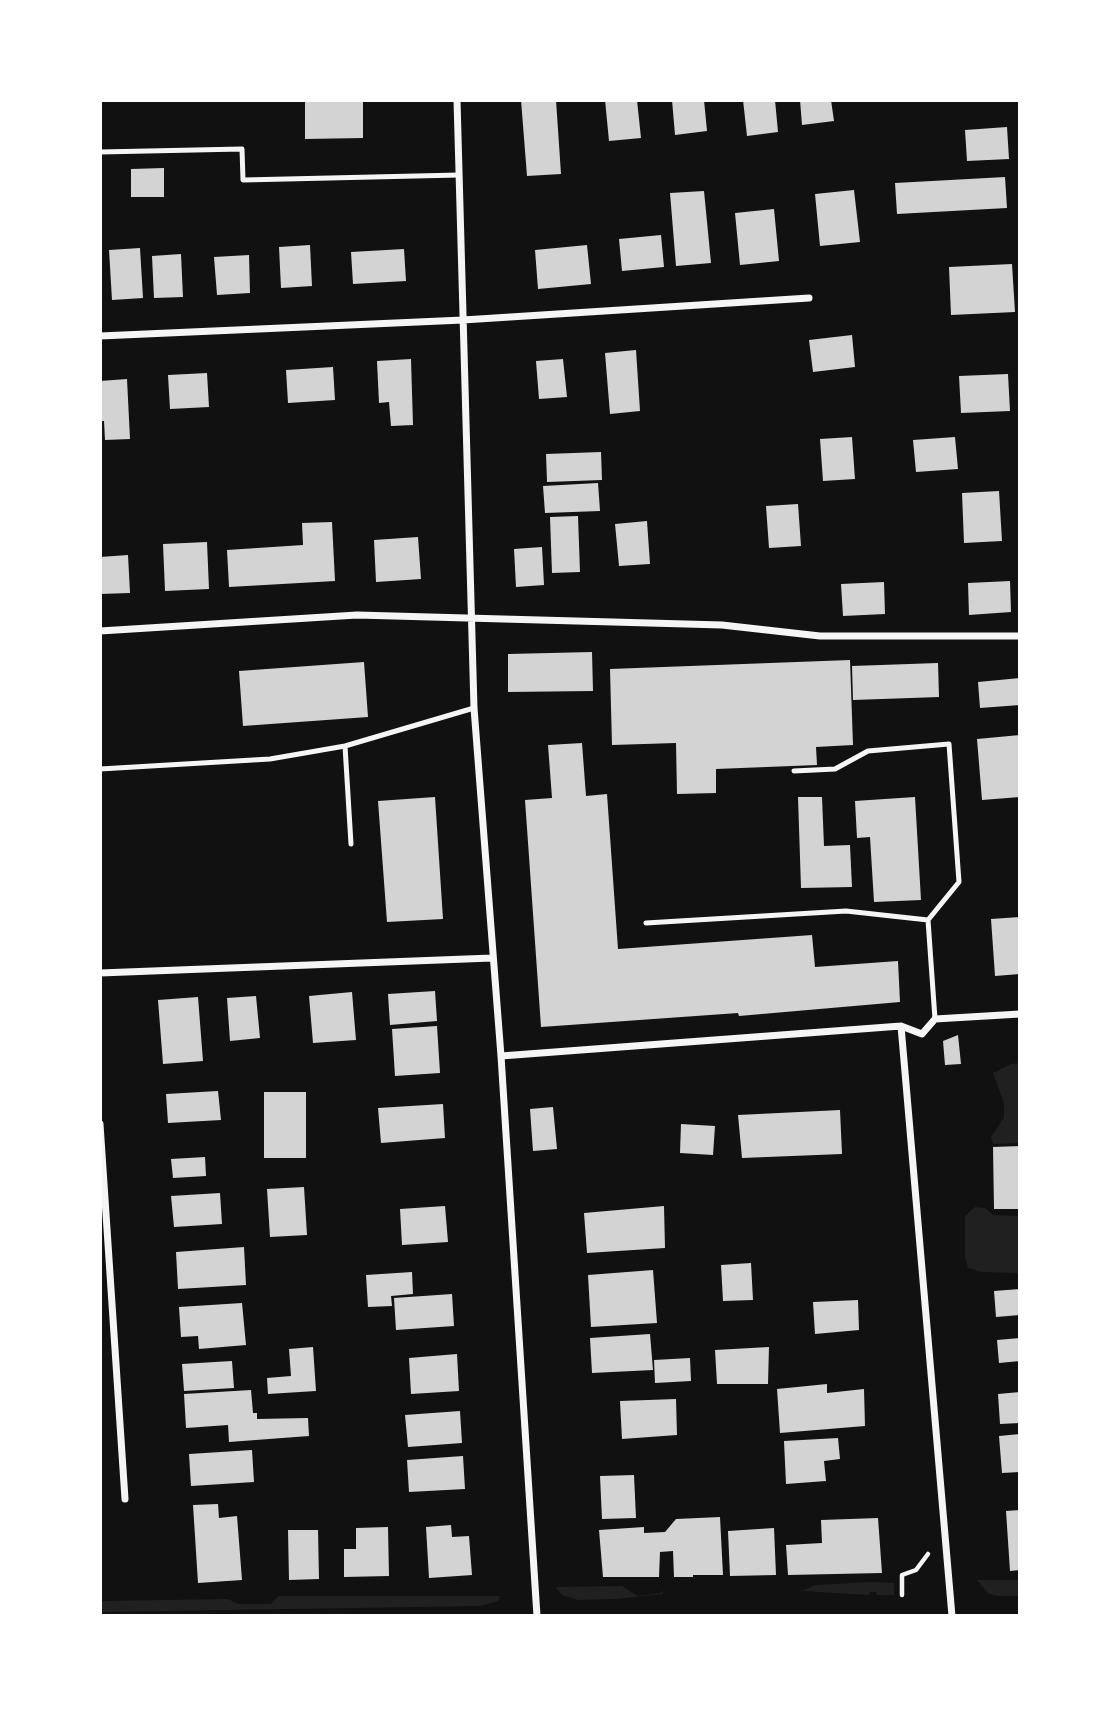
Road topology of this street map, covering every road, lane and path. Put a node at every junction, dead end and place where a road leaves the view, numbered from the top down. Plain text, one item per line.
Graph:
1 (457, 100) edge
2 (100, 152) edge
3 (459, 176) junction
4 (809, 298) dead end
5 (463, 320) junction
6 (100, 335) edge
7 (472, 618) junction
8 (100, 631) edge
9 (1020, 636) edge
10 (474, 708) junction
11 (345, 746) junction
12 (100, 769) edge
13 (794, 771) dead end
14 (351, 844) dead end
15 (928, 920) junction
16 (646, 923) dead end
17 (492, 958) junction
18 (100, 973) edge
19 (1020, 1014) edge
20 (935, 1019) junction
21 (901, 1026) junction
22 (500, 1056) junction
23 (100, 1124) edge
24 (101, 1163) edge
25 (125, 1499) dead end
26 (902, 1575) dead end
27 (902, 1595) dead end
28 (537, 1616) edge
29 (952, 1616) edge

1 - 3 street
2 - 3 lane
3 - 5 street
4 - 5 street
5 - 6 street
5 - 7 street
7 - 8 street
7 - 9 street
7 - 10 street
10 - 11 lane
10 - 17 street
11 - 12 lane
11 - 14 lane
13 - 15 lane
15 - 16 lane
15 - 20 lane
17 - 18 street
17 - 22 street
19 - 20 street
20 - 21 street
21 - 22 street
21 - 29 street
22 - 28 street
23 - 24 street
24 - 25 street
26 - 27 path

